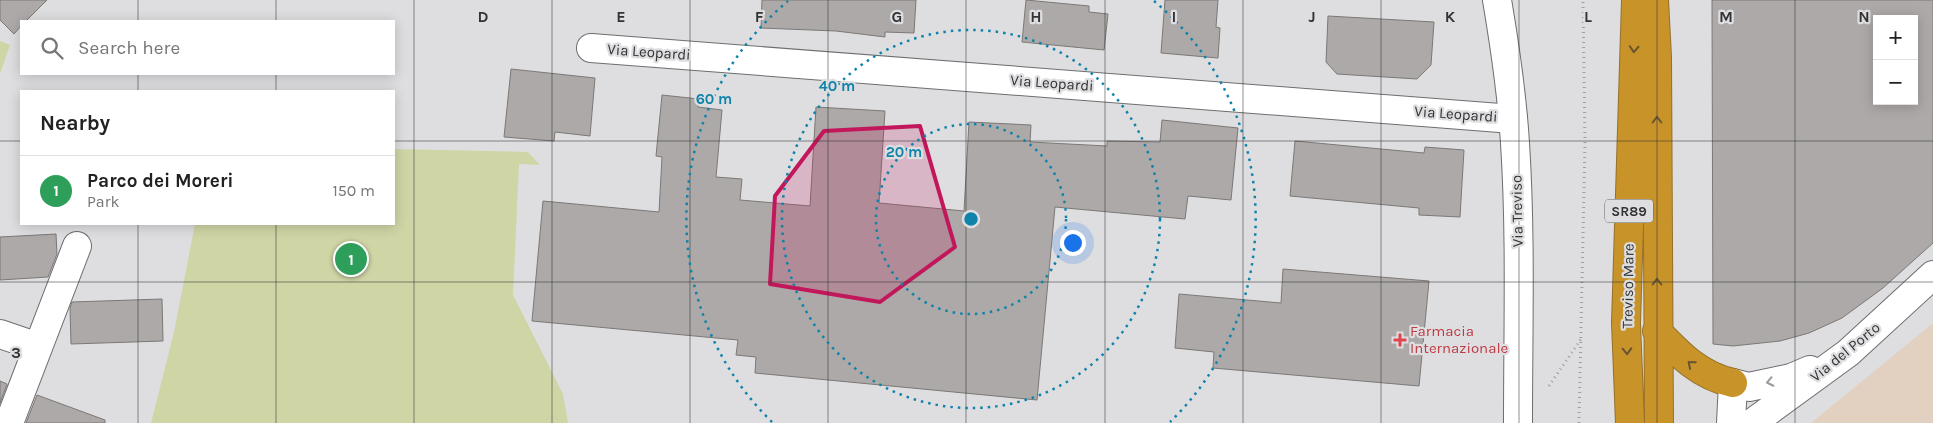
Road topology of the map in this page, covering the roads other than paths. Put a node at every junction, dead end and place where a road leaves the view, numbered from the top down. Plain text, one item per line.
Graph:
1 (1497, 0) edge
2 (1636, 0) edge
3 (1654, 0) edge
4 (591, 48) dead end
5 (1514, 119) junction
6 (77, 246) dead end
7 (1933, 275) edge
8 (1657, 331) junction
9 (0, 334) edge
10 (38, 346) junction
11 (1848, 353) junction
12 (1733, 383) junction
13 (10, 423) edge
14 (1518, 423) edge
15 (1630, 423) edge
16 (1659, 423) edge
17 (1731, 423) edge
18 (1752, 423) edge

1 - 5 street, Via Treviso
2 -> 15 highway, Treviso Mare / SR89
8 -> 3 highway, Treviso Mare / SR89
4 - 5 street, Via Leopardi
5 - 14 street, Via Treviso
6 - 10 street
7 - 11 street, Via del Porto
12 -> 8 highway
8 - 16 highway, Treviso Mare / SR89
9 - 10 street
10 - 13 street
11 -> 12 street
11 - 18 street, Via del Porto
12 - 17 street

